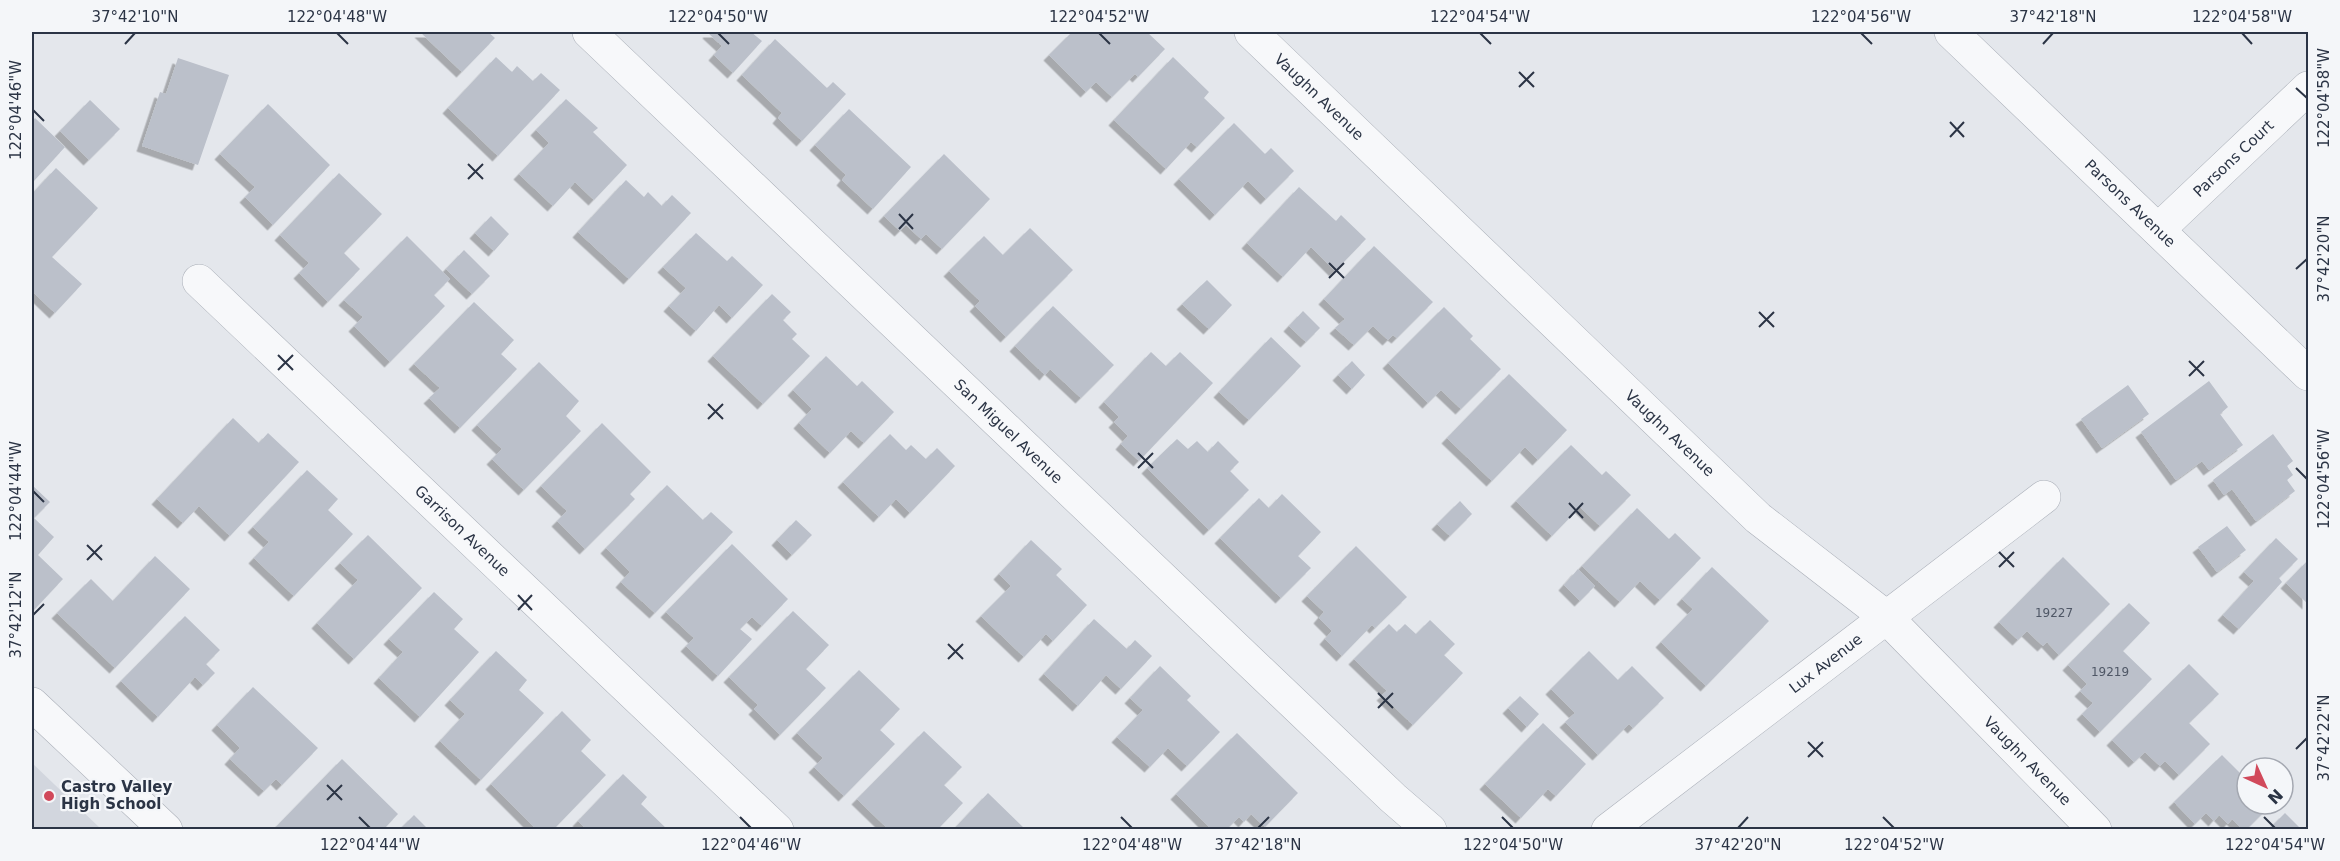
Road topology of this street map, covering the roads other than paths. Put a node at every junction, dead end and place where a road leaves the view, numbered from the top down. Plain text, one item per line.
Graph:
1 (589, 32) edge
2 (1251, 32) edge
3 (1951, 32) edge
4 (2308, 87) edge
5 (2158, 230) junction
6 (199, 281) dead end
7 (2308, 374) edge
8 (2044, 497) dead end
9 (1886, 618) junction
10 (32, 704) edge
11 (166, 830) edge
12 (777, 830) edge
13 (1430, 830) edge
14 (1608, 830) edge
15 (2095, 830) edge

1 - 13 street, San Miguel Avenue
2 - 9 street, Vaughn Avenue
3 - 5 street, Parsons Avenue
4 - 5 street, Parsons Court
5 - 7 street, Parsons Avenue
6 - 12 street, Garrison Avenue
8 - 9 street, Lux Avenue
9 - 14 street, Lux Avenue
9 - 15 street, Vaughn Avenue
10 - 11 street

